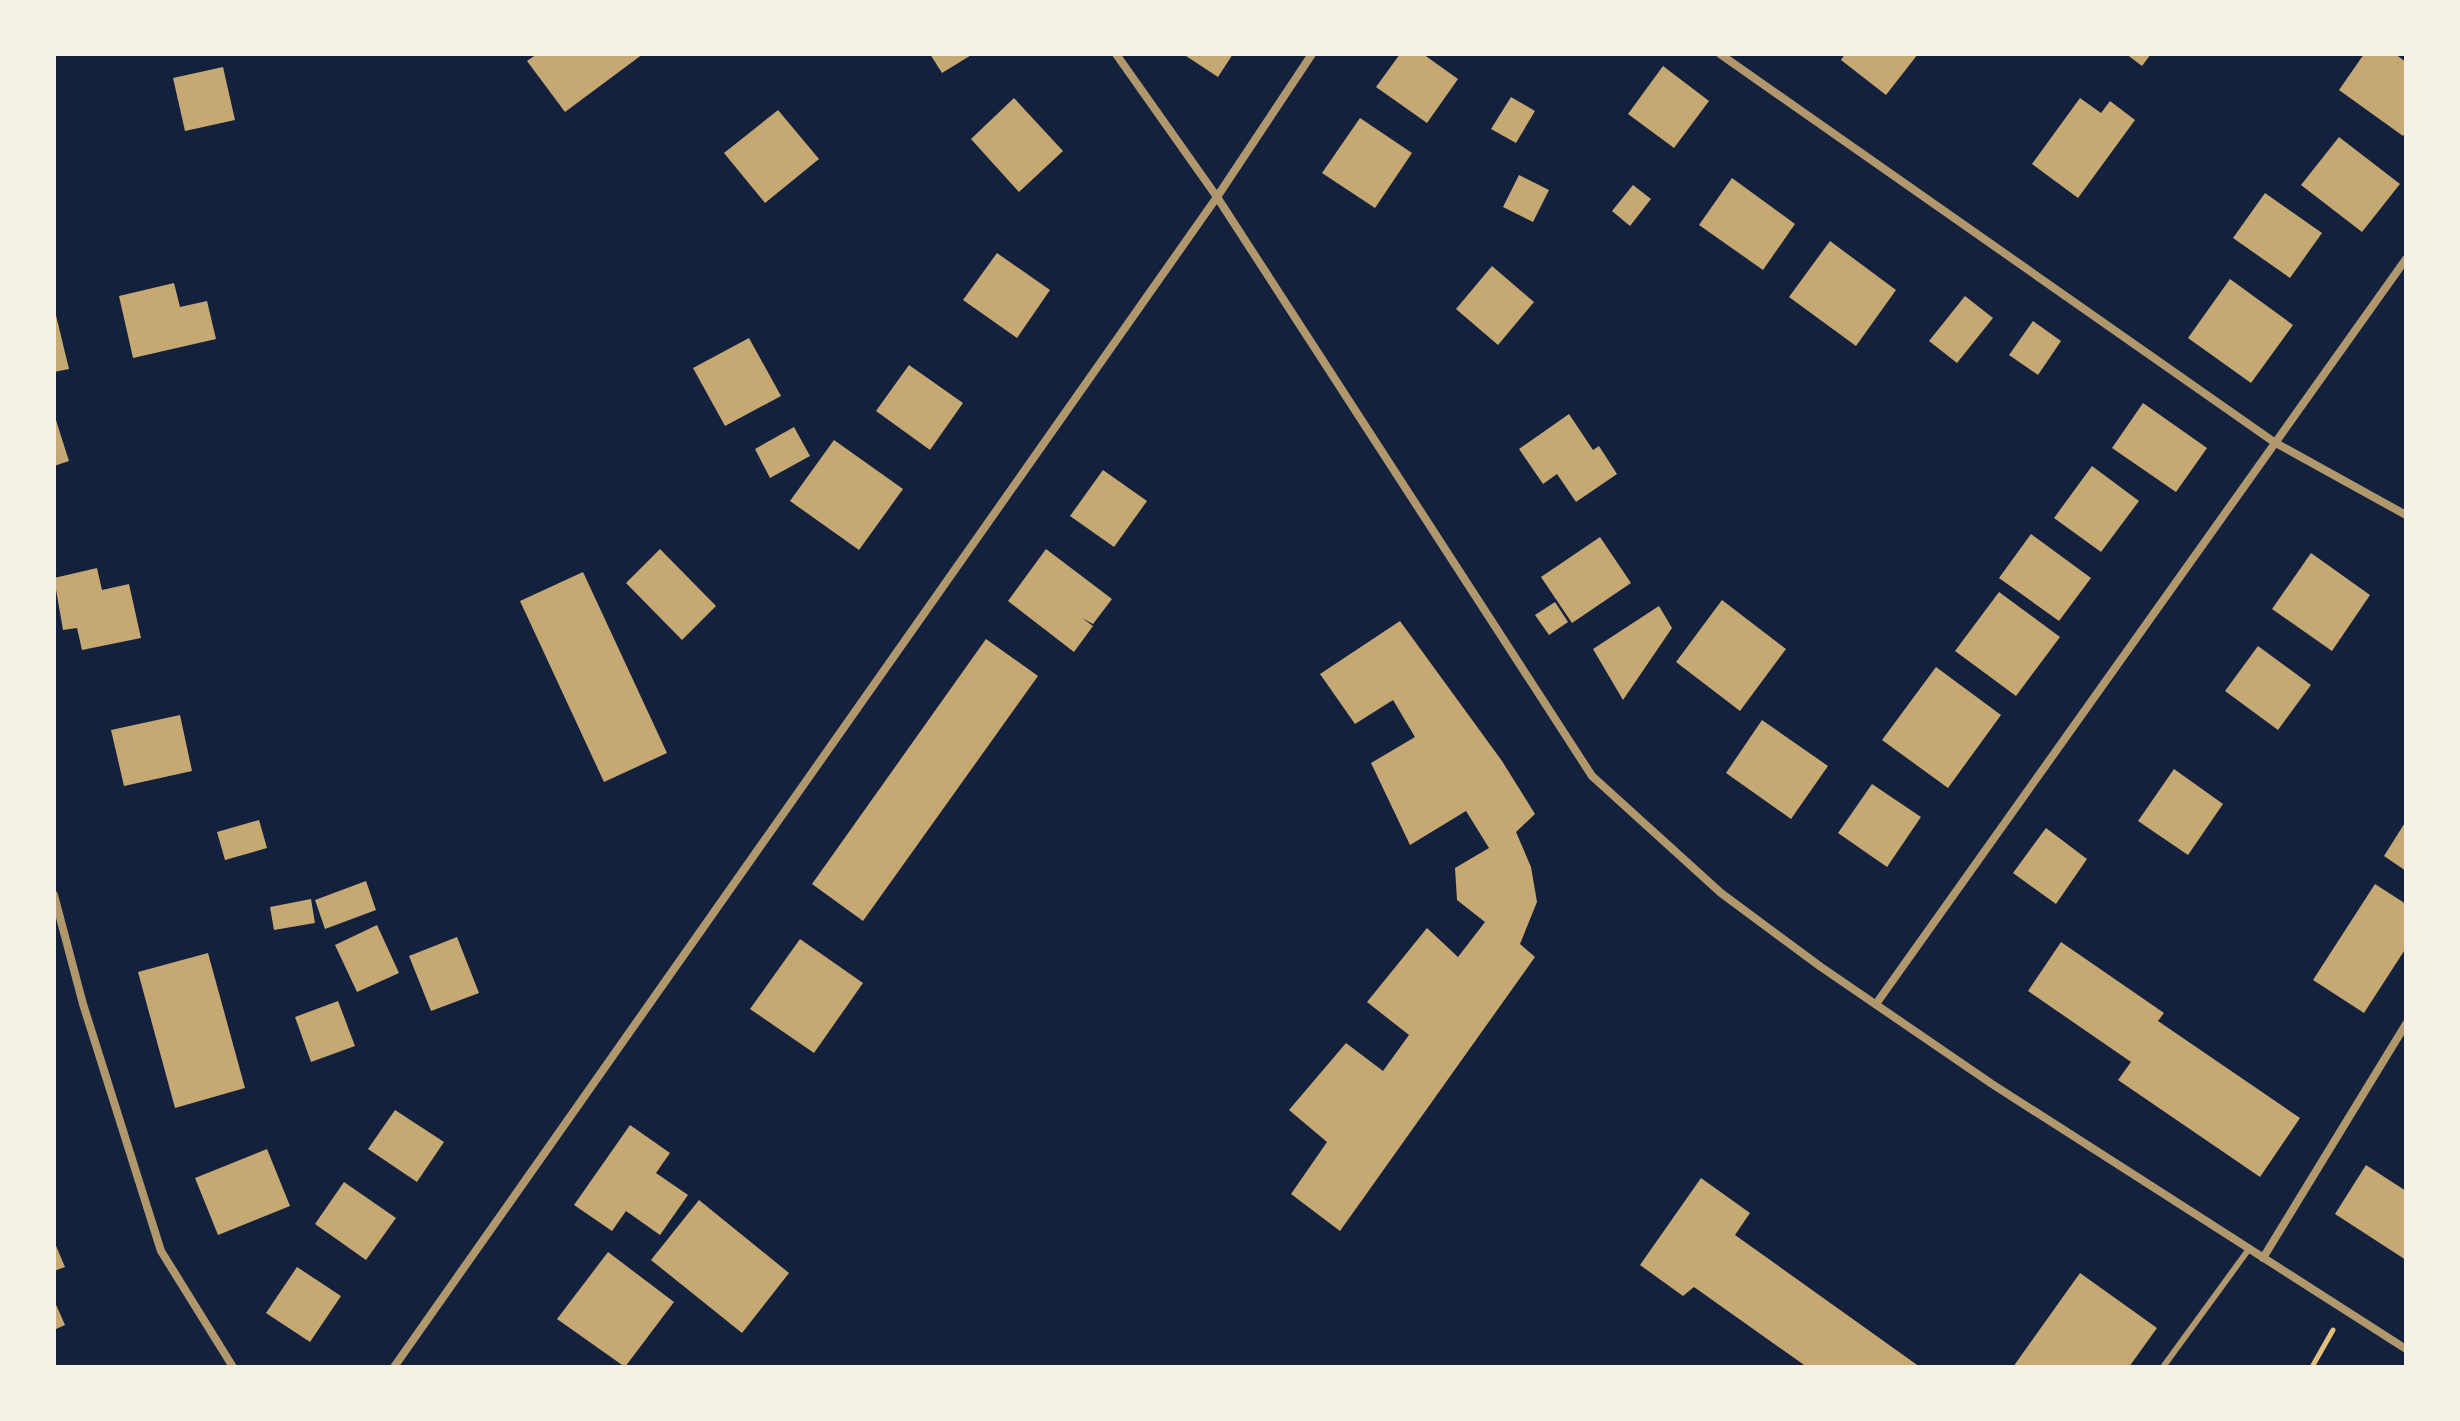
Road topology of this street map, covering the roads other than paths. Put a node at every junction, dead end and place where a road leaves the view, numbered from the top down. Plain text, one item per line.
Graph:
1 (1116, 54) edge
2 (1312, 54) edge
3 (1720, 54) edge
4 (1217, 197) junction
5 (2406, 259) edge
6 (2274, 442) junction
7 (2406, 515) edge
8 (54, 895) edge
9 (1876, 1004) junction
10 (2406, 1024) edge
11 (2249, 1249) junction
12 (2263, 1258) junction
13 (2406, 1349) edge
14 (233, 1367) edge
15 (394, 1367) edge
16 (2163, 1367) edge

1 - 4 street
2 - 4 street
3 - 6 street
4 - 9 street
4 - 15 street
5 - 6 street
6 - 7 street
6 - 9 street
8 - 14 street
9 - 11 street
10 - 12 street
11 - 12 street
11 - 16 lane
12 - 13 street

